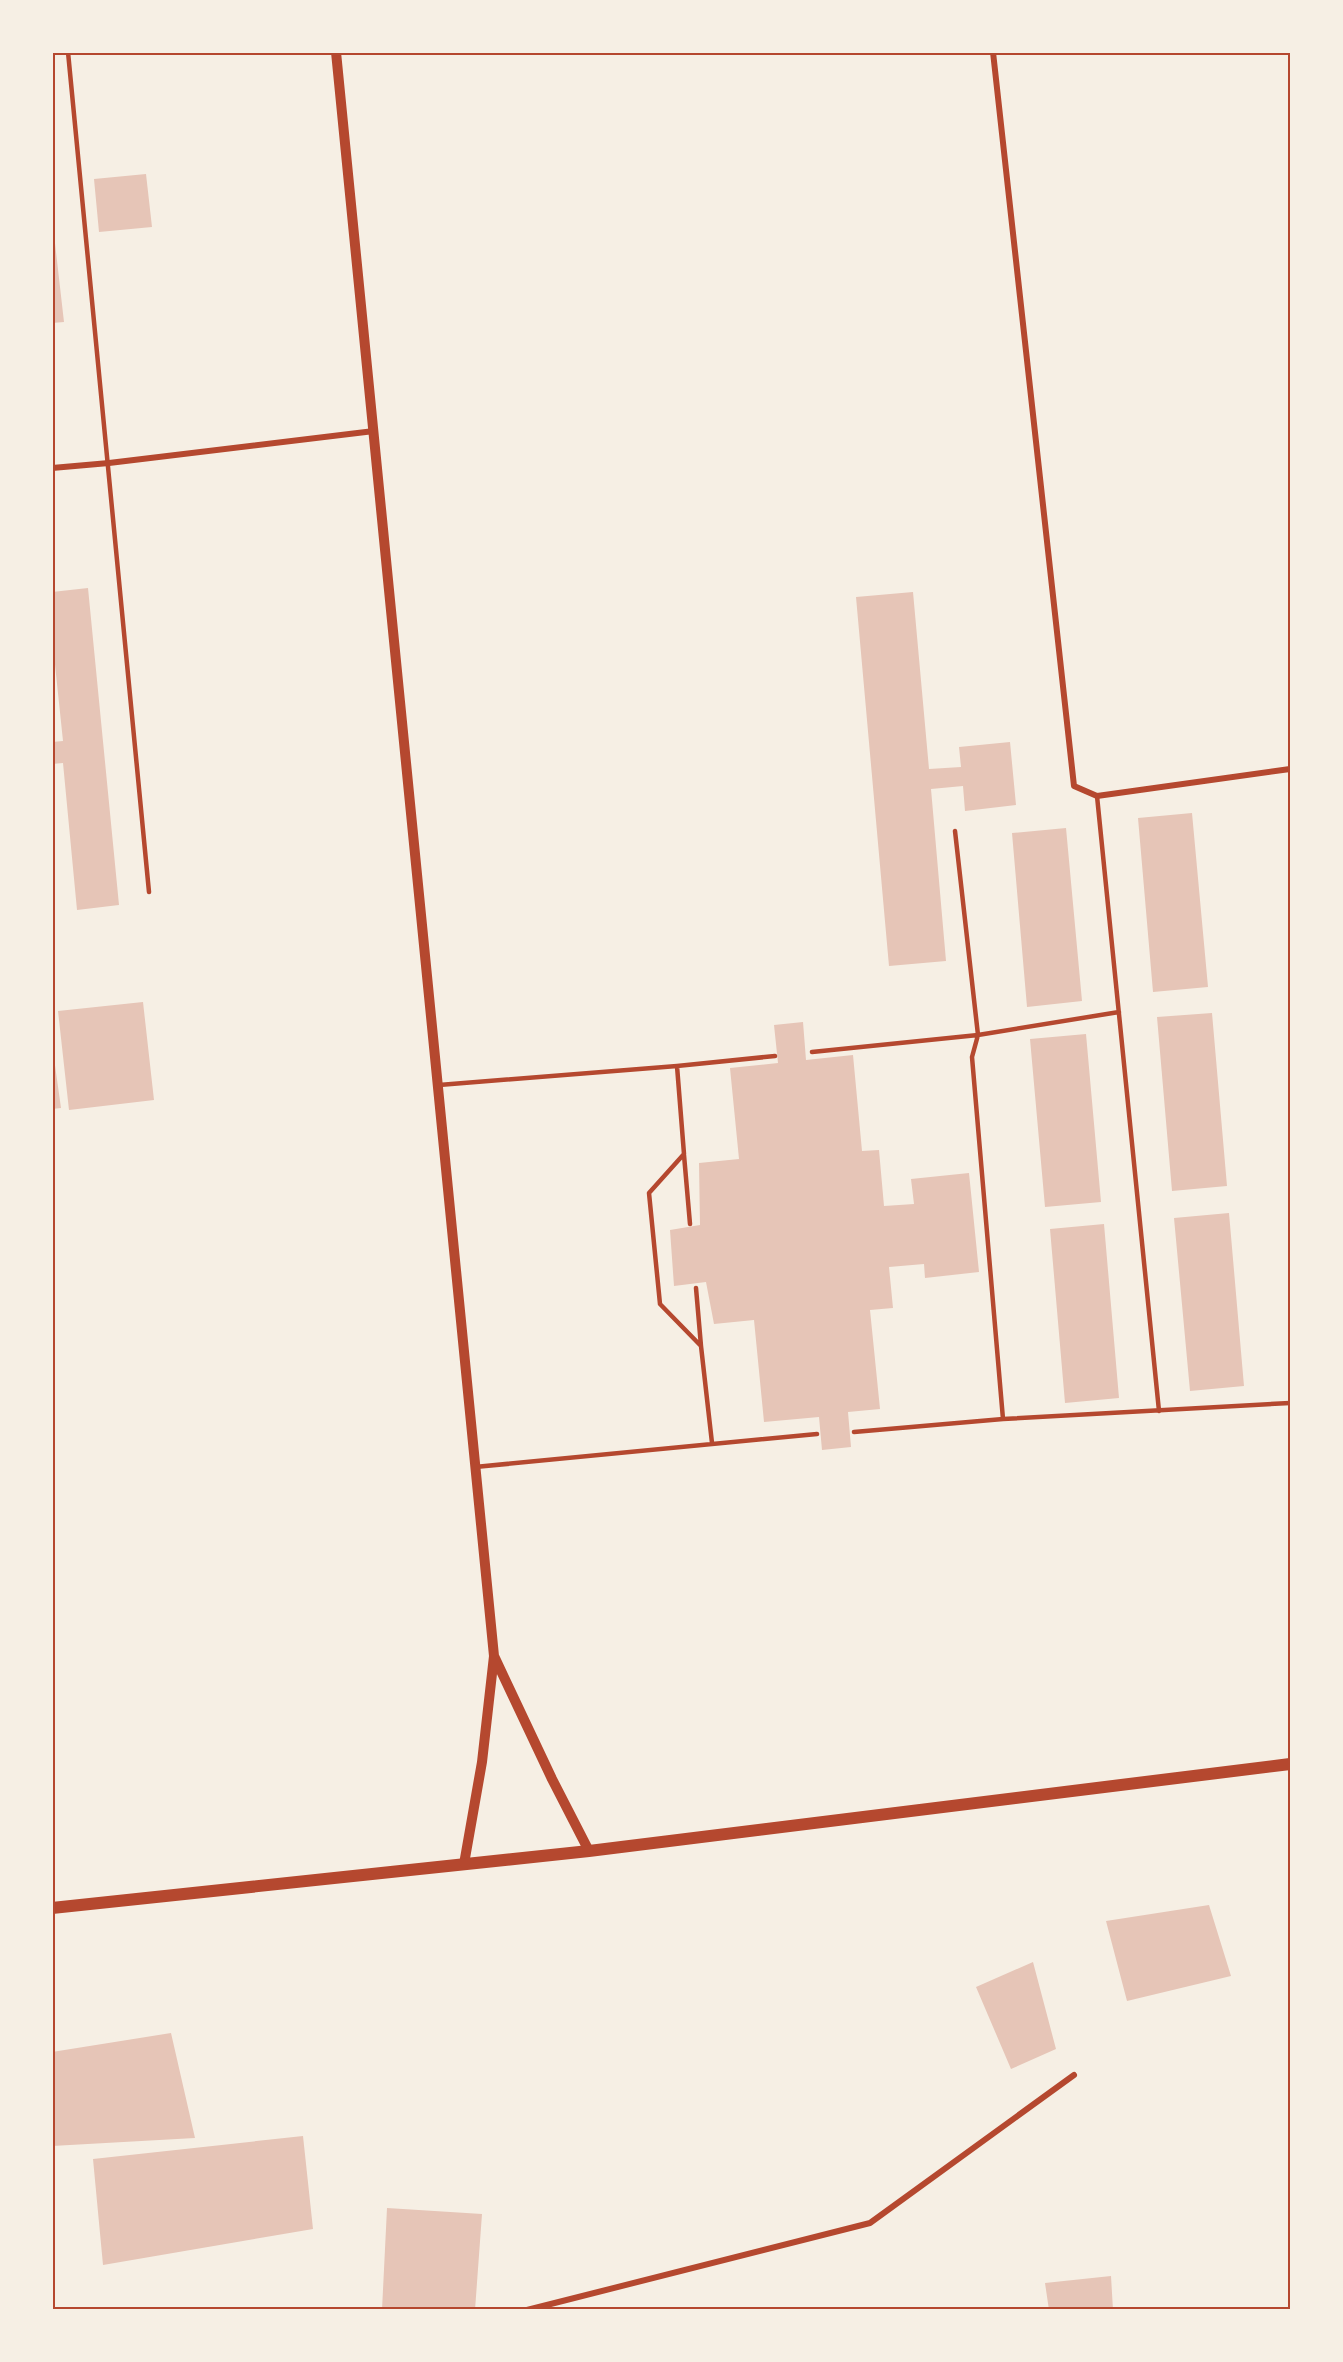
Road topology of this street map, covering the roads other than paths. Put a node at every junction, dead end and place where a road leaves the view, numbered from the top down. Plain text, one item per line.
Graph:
1 (68, 52) edge
2 (336, 52) edge
3 (993, 52) edge
4 (374, 431) junction
5 (109, 464) junction
6 (52, 468) edge
7 (1290, 769) edge
8 (1097, 796) junction
9 (955, 831) dead end
10 (149, 892) dead end
11 (1119, 1012) junction
12 (978, 1035) junction
13 (812, 1052) dead end
14 (775, 1056) dead end
15 (677, 1066) junction
16 (436, 1086) junction
17 (684, 1154) junction
18 (690, 1224) dead end
19 (696, 1288) dead end
20 (701, 1346) junction
21 (1290, 1403) edge
22 (1159, 1411) junction
23 (1003, 1419) junction
24 (854, 1432) dead end
25 (817, 1434) dead end
26 (712, 1443) junction
27 (475, 1467) junction
28 (494, 1656) junction
29 (1290, 1764) edge
30 (590, 1851) junction
31 (464, 1864) junction
32 (52, 1908) edge
33 (1074, 2075) dead end
34 (527, 2310) edge

1 - 5 lane
2 - 4 street
3 - 8 street
4 - 5 street
4 - 16 street
5 - 6 street
5 - 10 lane
7 - 8 street
8 - 11 lane
9 - 12 lane
11 - 12 lane
11 - 22 lane
12 - 13 lane
12 - 23 lane
14 - 15 lane
15 - 16 lane
15 - 17 lane
16 - 27 street
17 - 18 lane
17 - 20 lane
19 - 20 lane
20 - 26 lane
21 - 22 lane
22 - 23 lane
23 - 24 lane
25 - 26 lane
26 - 27 lane
27 - 28 street
28 - 30 street
28 - 31 street
29 - 30 main road
30 - 31 main road
31 - 32 main road
33 - 34 street

